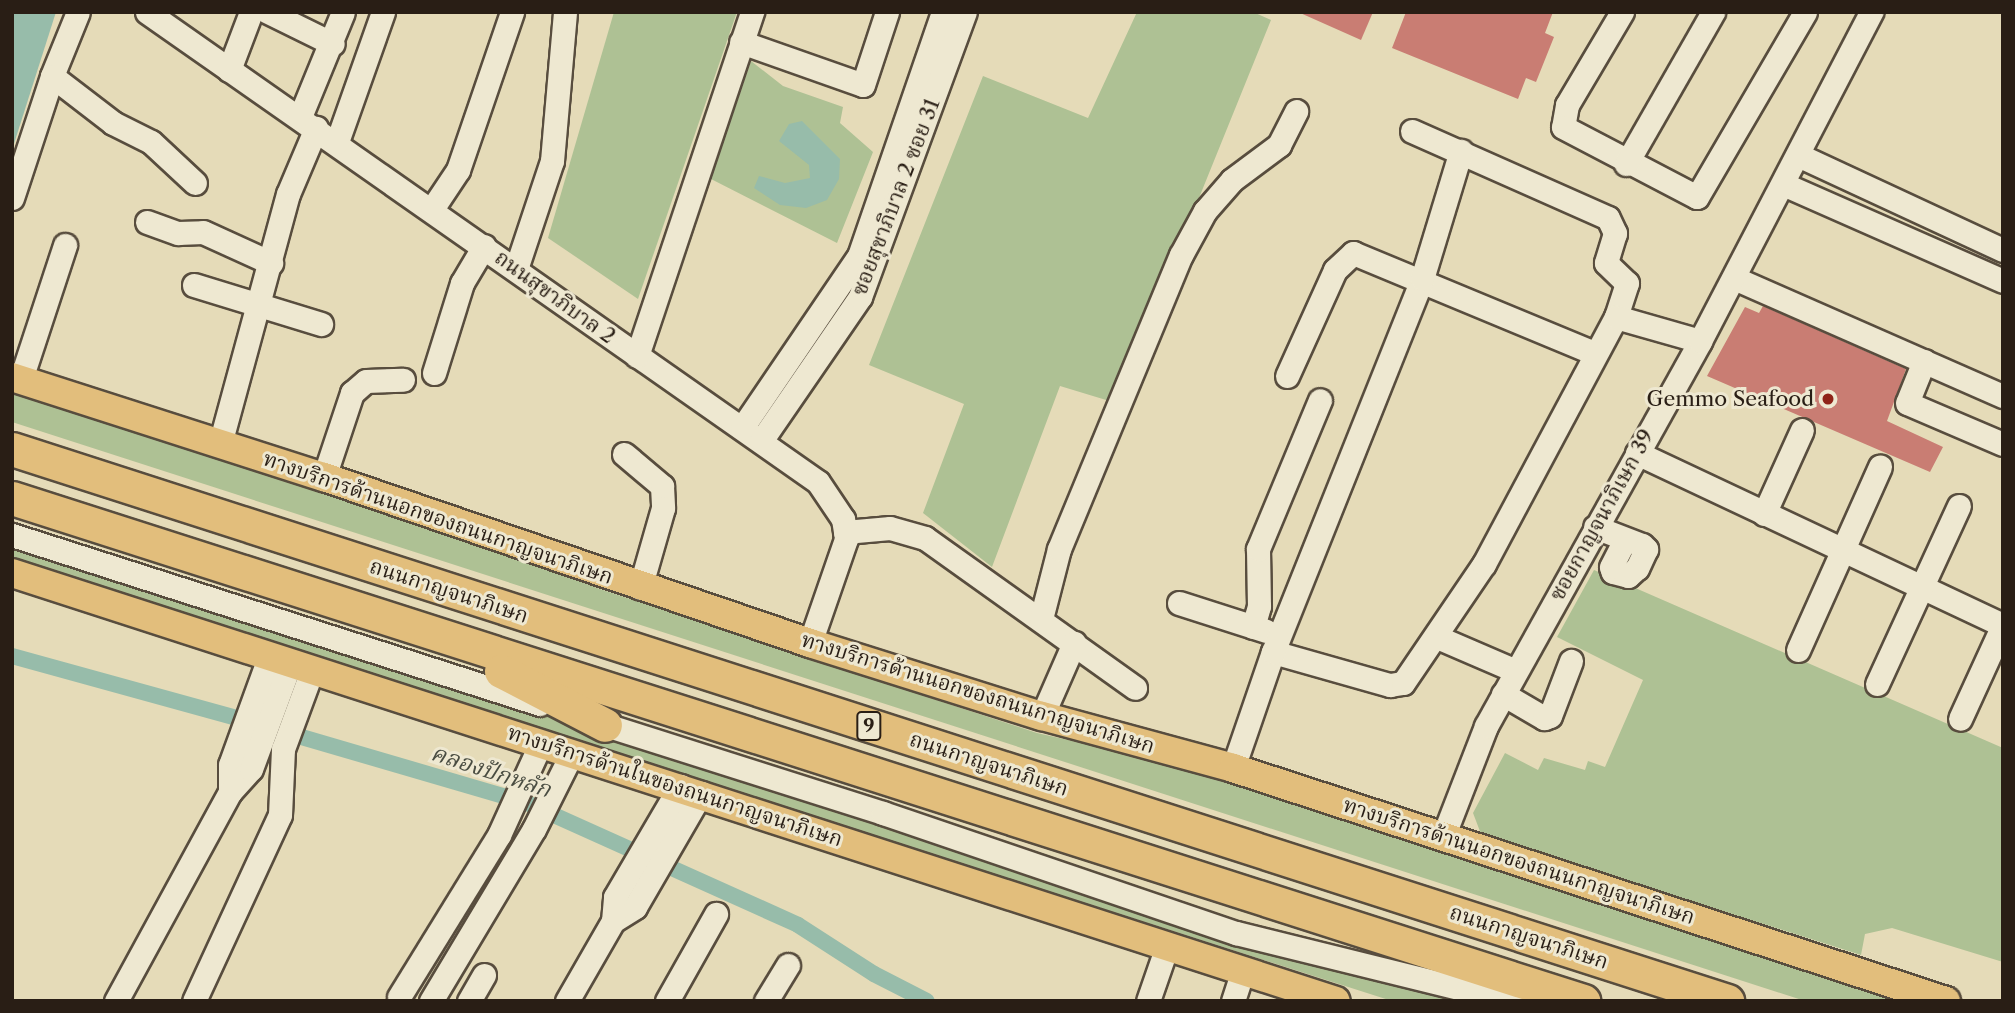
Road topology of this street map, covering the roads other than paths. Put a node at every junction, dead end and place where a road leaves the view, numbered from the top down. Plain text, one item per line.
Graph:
1 (78, 12) edge
2 (147, 12) edge
3 (251, 12) edge
4 (268, 12) edge
5 (343, 12) edge
6 (383, 12) edge
7 (512, 12) edge
8 (565, 12) edge
9 (751, 12) edge
10 (887, 12) edge
11 (943, 12) edge
12 (965, 12) edge
13 (1622, 12) edge
14 (1713, 12) edge
15 (1805, 12) edge
16 (1871, 12) edge
17 (181, 22) edge
18 (741, 42) junction
19 (333, 44) junction
20 (229, 70) junction
21 (52, 76) junction
22 (1296, 111) dead end
23 (308, 122) junction
24 (1412, 131) dead end
25 (337, 142) junction
26 (1461, 151) junction
27 (1798, 155) junction
28 (1626, 164) junction
29 (195, 183) dead end
30 (1783, 184) junction
31 (12, 198) edge
32 (432, 209) junction
33 (146, 222) dead end
34 (65, 245) dead end
35 (484, 246) junction
36 (2003, 250) edge
37 (271, 263) junction
38 (516, 268) junction
39 (1734, 278) junction
40 (1422, 279) junction
41 (2003, 281) edge
42 (194, 285) dead end
43 (260, 306) junction
44 (1616, 317) junction
45 (321, 324) dead end
46 (824, 331) junction
47 (1700, 341) junction
48 (1595, 353) junction
49 (637, 356) junction
50 (1924, 361) junction
51 (434, 373) dead end
52 (1287, 376) dead end
53 (17, 378) edge
54 (403, 380) dead end
55 (2003, 396) edge
56 (1320, 400) dead end
57 (743, 428) junction
58 (1802, 430) dead end
59 (761, 442) junction
60 (220, 444) junction
61 (2003, 444) edge
62 (12, 449) edge
63 (1637, 453) junction
64 (624, 454) dead end
65 (1880, 467) dead end
66 (324, 477) junction
67 (12, 498) edge
68 (1959, 506) dead end
69 (1764, 514) junction
70 (1595, 527) junction
71 (845, 532) junction
72 (12, 535) edge
73 (1625, 539) dead end
74 (1842, 552) junction
75 (12, 573) edge
76 (640, 587) junction
77 (1921, 588) junction
78 (1179, 603) dead end
79 (1041, 619) junction
80 (414, 626) junction
81 (1253, 627) junction
82 (1437, 637) junction
83 (810, 643) junction
84 (1074, 643) junction
85 (1276, 644) junction
86 (1798, 650) dead end
87 (291, 661) junction
88 (1571, 661) dead end
89 (1516, 671) junction
90 (1877, 684) dead end
91 (1135, 688) dead end
92 (1503, 694) junction
93 (272, 713) junction
94 (1042, 716) junction
95 (1960, 719) dead end
96 (605, 725) junction
97 (541, 743) junction
98 (572, 753) junction
99 (1233, 768) junction
100 (690, 790) junction
101 (1443, 837) junction
102 (716, 914) dead end
103 (1167, 946) junction
104 (788, 965) dead end
105 (1243, 970) junction
106 (484, 975) dead end
107 (1307, 996) edge
108 (399, 997) dead end
109 (669, 1000) edge
110 (116, 1001) edge
111 (194, 1001) edge
112 (431, 1001) edge
113 (469, 1001) edge
114 (567, 1001) edge
115 (766, 1001) edge
116 (1148, 1001) edge
117 (1233, 1001) edge
118 (1545, 1001) edge
119 (1583, 1001) edge
120 (1727, 1001) edge
121 (1946, 1001) edge

1 - 21 street
2 - 17 street, ถนนสุขาภิบาล 2
3 - 20 street
4 - 19 street
5 - 19 street
6 - 25 street
7 - 32 street
8 - 38 street
9 - 18 street
10 - 18 street
11 - 46 street, ซอยสุขาภิบาล 2 ซอย 31
12 - 46 street, ซอยสุขาภิบาล 2 ซอย 31
13 - 28 street
14 - 28 street
15 - 28 street
16 - 27 street, ซอยกาญจนาภิเษก 39
17 - 20 street, ถนนสุขาภิบาล 2
18 - 49 street
19 - 23 street
20 - 23 street, ถนนสุขาภิบาล 2
21 - 29 street
21 - 31 street
22 - 79 street
23 - 25 street, ถนนสุขาภิบาล 2
23 - 37 street
24 - 26 street
25 - 32 street, ถนนสุขาภิบาล 2
26 - 40 street
26 - 44 street
27 - 30 street, ซอยกาญจนาภิเษก 39
27 - 36 street
30 - 39 street, ซอยกาญจนาภิเษก 39
30 - 41 street
32 - 35 street, ถนนสุขาภิบาล 2
33 - 37 street
34 - 53 street
35 - 38 street, ถนนสุขาภิบาล 2
35 - 51 street
37 - 43 street
38 - 49 street, ถนนสุขาภิบาล 2
39 - 47 street, ซอยกาญจนาภิเษก 39
39 - 50 street
40 - 48 street
40 - 52 street
40 - 85 street
42 - 43 street
43 - 45 street
43 - 60 street
44 - 47 street
44 - 48 street
46 - 57 street, ซอยสุขาภิบาล 2 ซอย 31
46 - 59 street, ซอยสุขาภิบาล 2 ซอย 31
47 - 63 street, ซอยกาญจนาภิเษก 39
48 - 82 street
49 - 57 street, ถนนสุขาภิบาล 2
50 - 55 street
50 - 61 street
53 - 60 main road, ทางบริการด้านนอกของถนนกาญจนาภิเษก
54 - 66 street
56 - 81 street
57 - 59 street, ถนนสุขาภิบาล 2
58 - 69 street
59 - 71 street, ถนนสุขาภิบาล 2
60 - 66 main road, ทางบริการด้านนอกของถนนกาญจนาภิเษก
62 - 120 highway, ถนนกาญจนาภิเษก / 9
63 - 69 street
63 - 70 street, ซอยกาญจนาภิเษก 39
64 - 76 street
65 - 74 street
66 - 76 main road, ทางบริการด้านนอกของถนนกาญจนาภิเษก
67 - 80 highway, ถนนกาญจนาภิเษก / 9
68 - 77 street
69 - 74 street
70 - 73 street
70 - 89 street, ซอยกาญจนาภิเษก 39
71 - 79 street
71 - 83 street
72 - 96 street
74 - 77 street
74 - 86 street
75 - 87 main road, ทางบริการด้านในของถนนกาญจนาภิเษก
76 - 83 main road, ทางบริการด้านนอกของถนนกาญจนาภิเษก
77 - 90 street
77 - 95 street
78 - 81 street
79 - 84 street
80 - 96 highway
80 - 119 highway, ถนนกาญจนาภิเษก / 9
81 - 85 street
82 - 85 street
82 - 89 street
83 - 94 main road, ทางบริการด้านนอกของถนนกาญจนาภิเษก
84 - 91 street
84 - 94 street
85 - 99 street
87 - 93 street
87 - 93 street
87 - 97 main road, ทางบริการด้านในของถนนกาญจนาภิเษก
88 - 92 street
89 - 92 street, ซอยกาญจนาภิเษก 39
92 - 101 street, ซอยกาญจนาภิเษก 39
93 - 110 street
93 - 111 street
94 - 99 main road, ทางบริการด้านนอกของถนนกาญจนาภิเษก
96 - 118 street
97 - 98 main road, ทางบริการด้านในของถนนกาญจนาภิเษก
97 - 108 street
98 - 100 main road, ทางบริการด้านในของถนนกาญจนาภิเษก
98 - 112 street
99 - 101 main road, ทางบริการด้านนอกของถนนกาญจนาภิเษก
100 - 103 main road, ทางบริการด้านในของถนนกาญจนาภิเษก
100 - 114 street
101 - 121 main road, ทางบริการด้านนอกของถนนกาญจนาภิเษก
102 - 109 street
103 - 105 main road, ทางบริการด้านในของถนนกาญจนาภิเษก
103 - 116 street
104 - 115 street
105 - 107 main road, ทางบริการด้านในของถนนกาญจนาภิเษก
105 - 117 street
106 - 113 street

